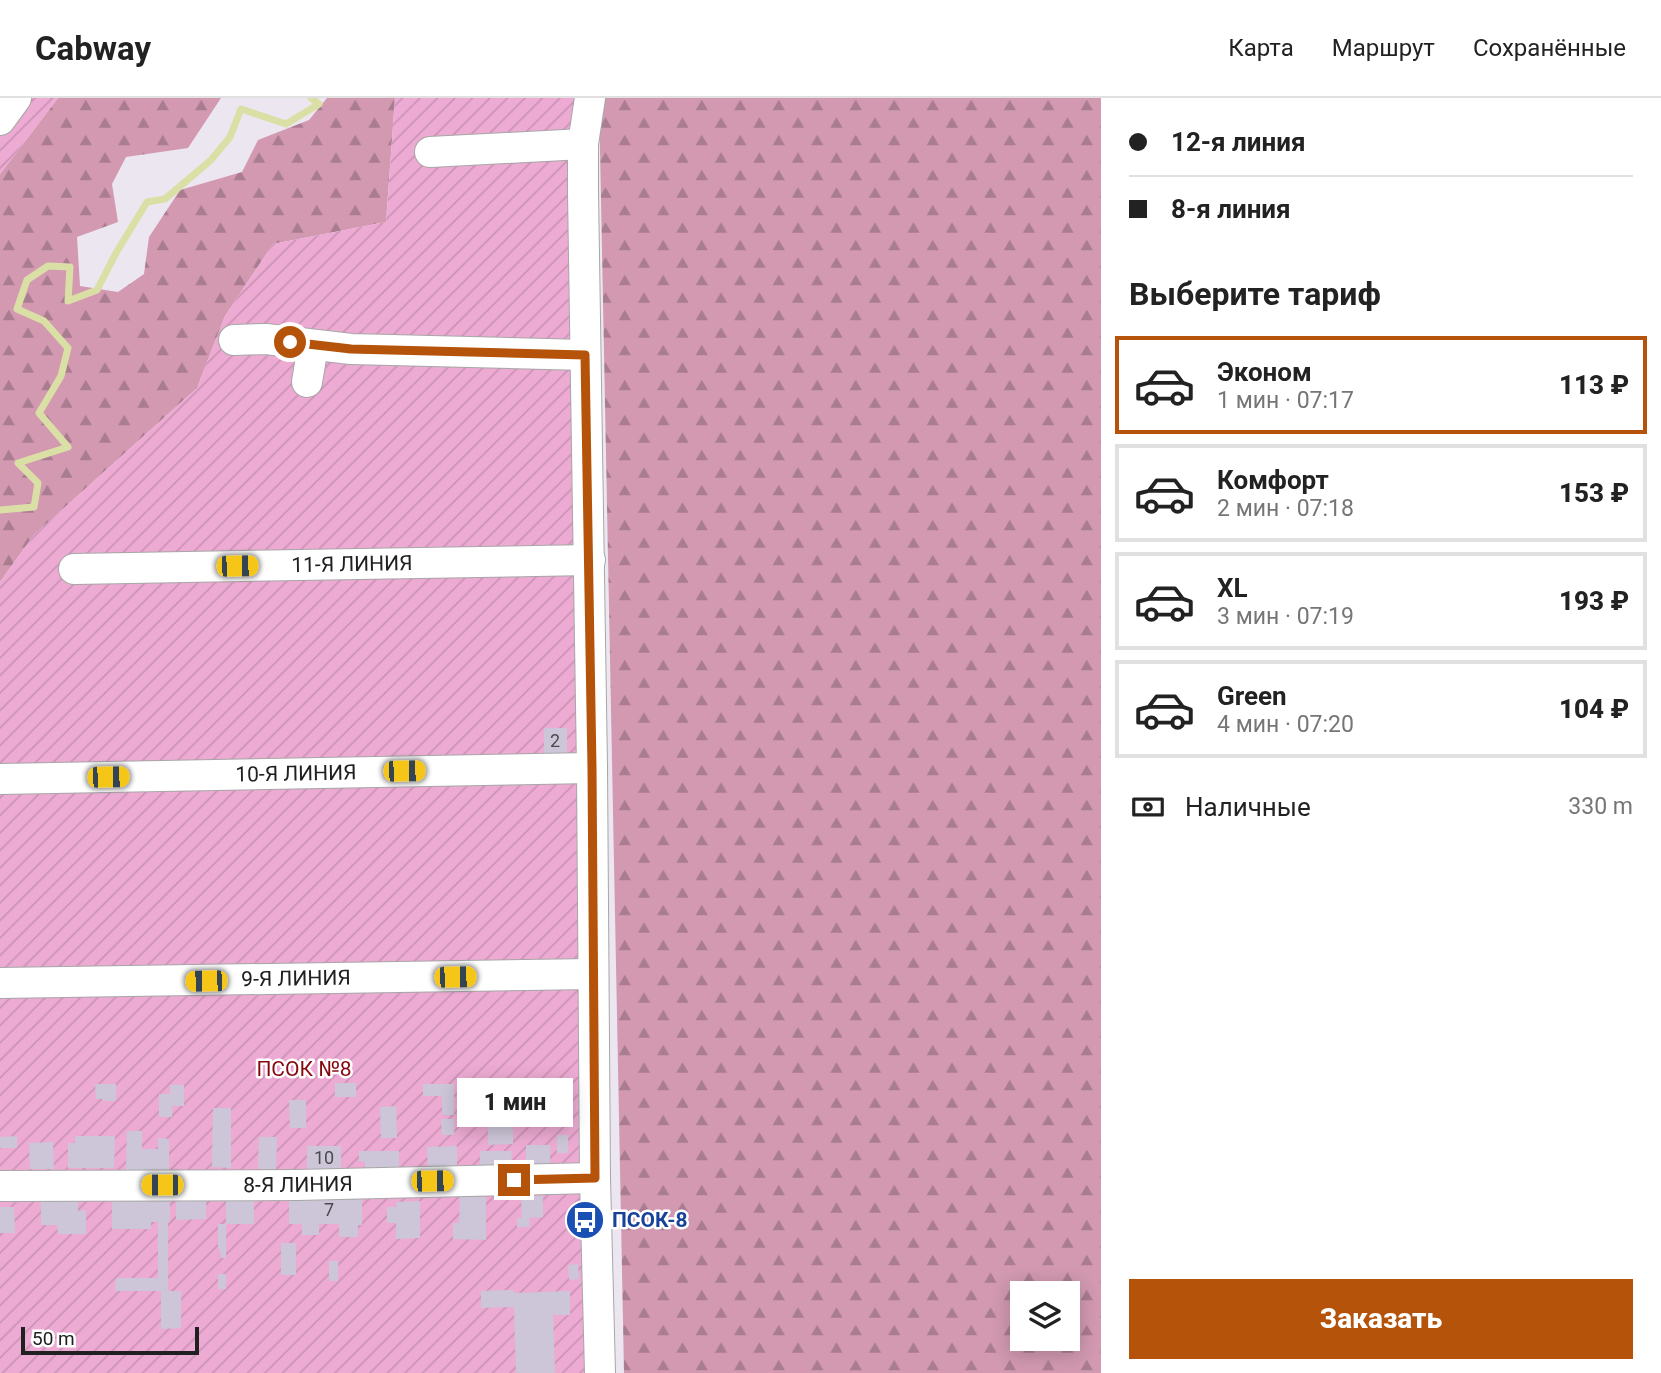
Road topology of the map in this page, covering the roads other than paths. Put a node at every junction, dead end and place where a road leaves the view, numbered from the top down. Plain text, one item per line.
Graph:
1 (16, 98) edge
2 (576, 98) edge
3 (590, 98) edge
4 (0, 120) edge
5 (583, 144) junction
6 (430, 152) dead end
7 (234, 341) dead end
8 (313, 346) junction
9 (585, 355) junction
10 (307, 382) dead end
11 (590, 560) junction
12 (74, 569) dead end
13 (592, 768) junction
14 (0, 779) edge
15 (593, 974) junction
16 (0, 983) edge
17 (595, 1178) junction
18 (0, 1186) edge
19 (600, 1373) edge

1 - 4 street
2 - 5 street
3 - 5 street
5 - 6 street
5 - 9 street
7 - 8 street
8 - 9 street
8 - 10 street
9 - 11 street
11 - 12 street, 11-Я ЛИНИЯ
11 - 13 street
13 - 14 street, 10-Я ЛИНИЯ
13 - 15 street
15 - 16 street, 9-Я ЛИНИЯ
15 - 17 street
17 - 18 street, 8-Я ЛИНИЯ
17 - 19 street

